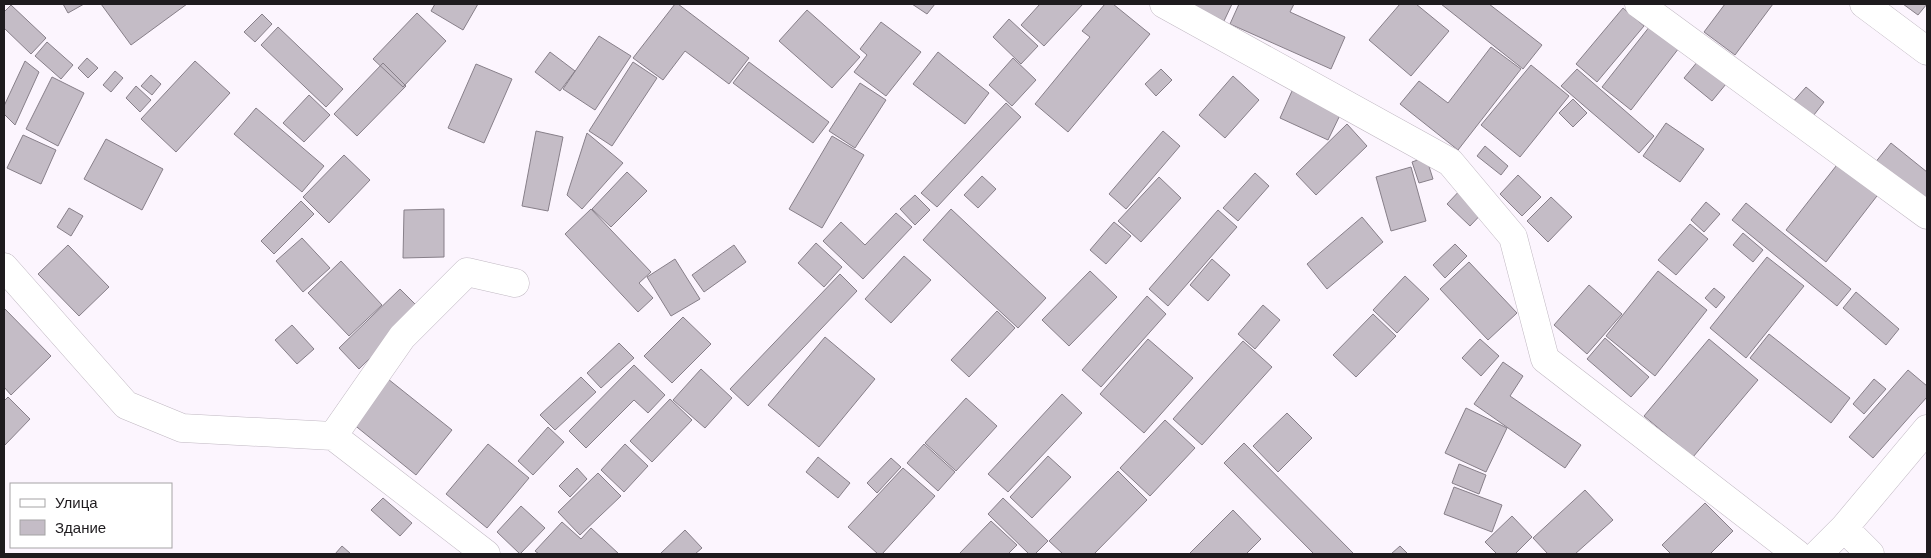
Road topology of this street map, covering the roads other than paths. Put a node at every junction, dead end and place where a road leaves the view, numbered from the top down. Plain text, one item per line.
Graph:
1 (1164, 4) edge
2 (1639, 4) edge
3 (1864, 4) edge
4 (1927, 51) edge
5 (1927, 215) edge
6 (4, 267) edge
7 (515, 283) dead end
8 (1927, 429) edge
9 (333, 436) junction
10 (1857, 541) edge
11 (486, 554) edge
12 (1797, 554) edge
13 (1818, 554) edge

1 - 12 street
2 - 5 street
3 - 4 street
6 - 9 street
7 - 9 street
8 - 10 street
9 - 11 street
10 - 13 street

